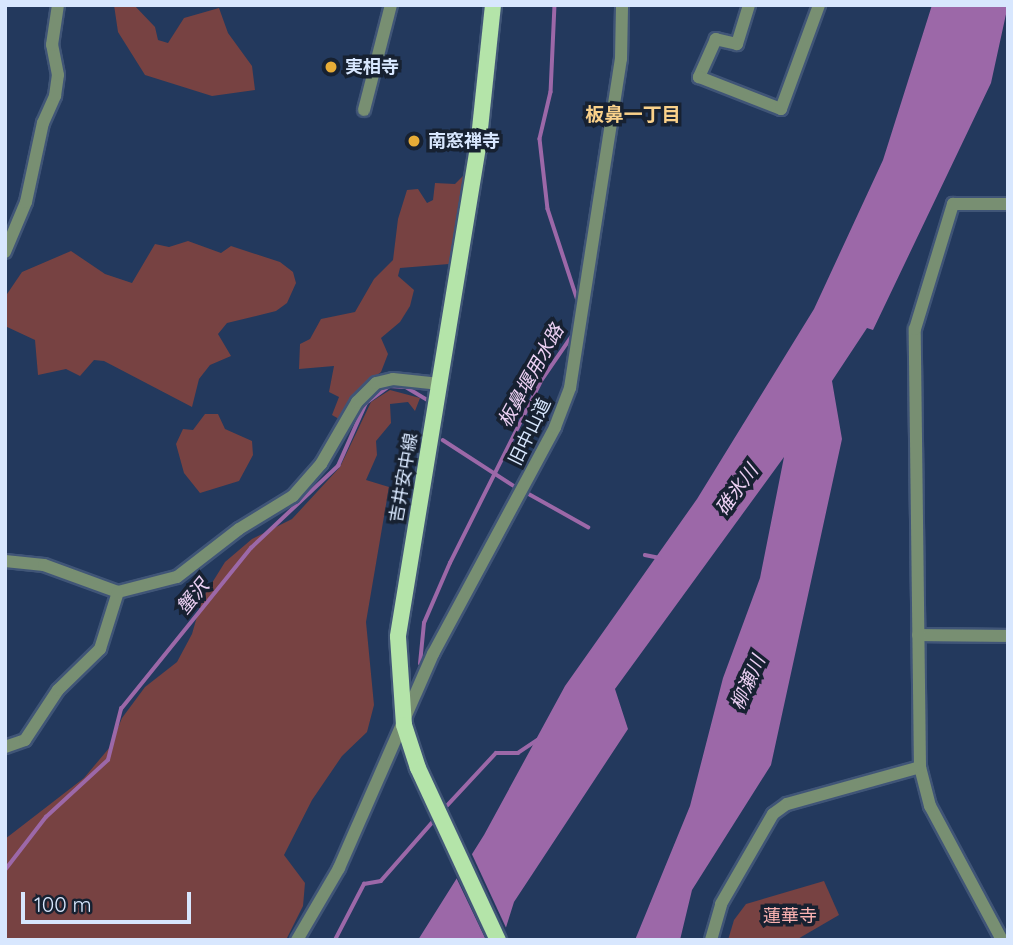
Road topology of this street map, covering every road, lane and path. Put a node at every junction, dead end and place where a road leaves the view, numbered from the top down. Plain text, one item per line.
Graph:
1 (58, 5) edge
2 (391, 5) edge
3 (493, 5) edge
4 (622, 5) edge
5 (749, 5) edge
6 (819, 5) edge
7 (363, 110) dead end
8 (1008, 204) edge
9 (5, 253) edge
10 (440, 384) junction
11 (5, 561) edge
12 (118, 592) junction
13 (918, 635) junction
14 (1008, 636) edge
15 (404, 724) junction
16 (5, 747) edge
17 (920, 767) junction
18 (297, 940) edge
19 (498, 940) edge
20 (711, 940) edge
21 (1002, 940) edge

1 - 9 street
2 - 7 street
3 - 10 main road, 吉井安中線
4 - 15 street, 旧中山道
5 - 6 street
8 - 13 street
10 - 12 street
10 - 15 main road, 吉井安中線
11 - 12 street
12 - 16 street
13 - 14 street
13 - 17 street
15 - 18 street, 旧中山道
15 - 19 main road, 吉井安中線
17 - 20 street
17 - 21 street

